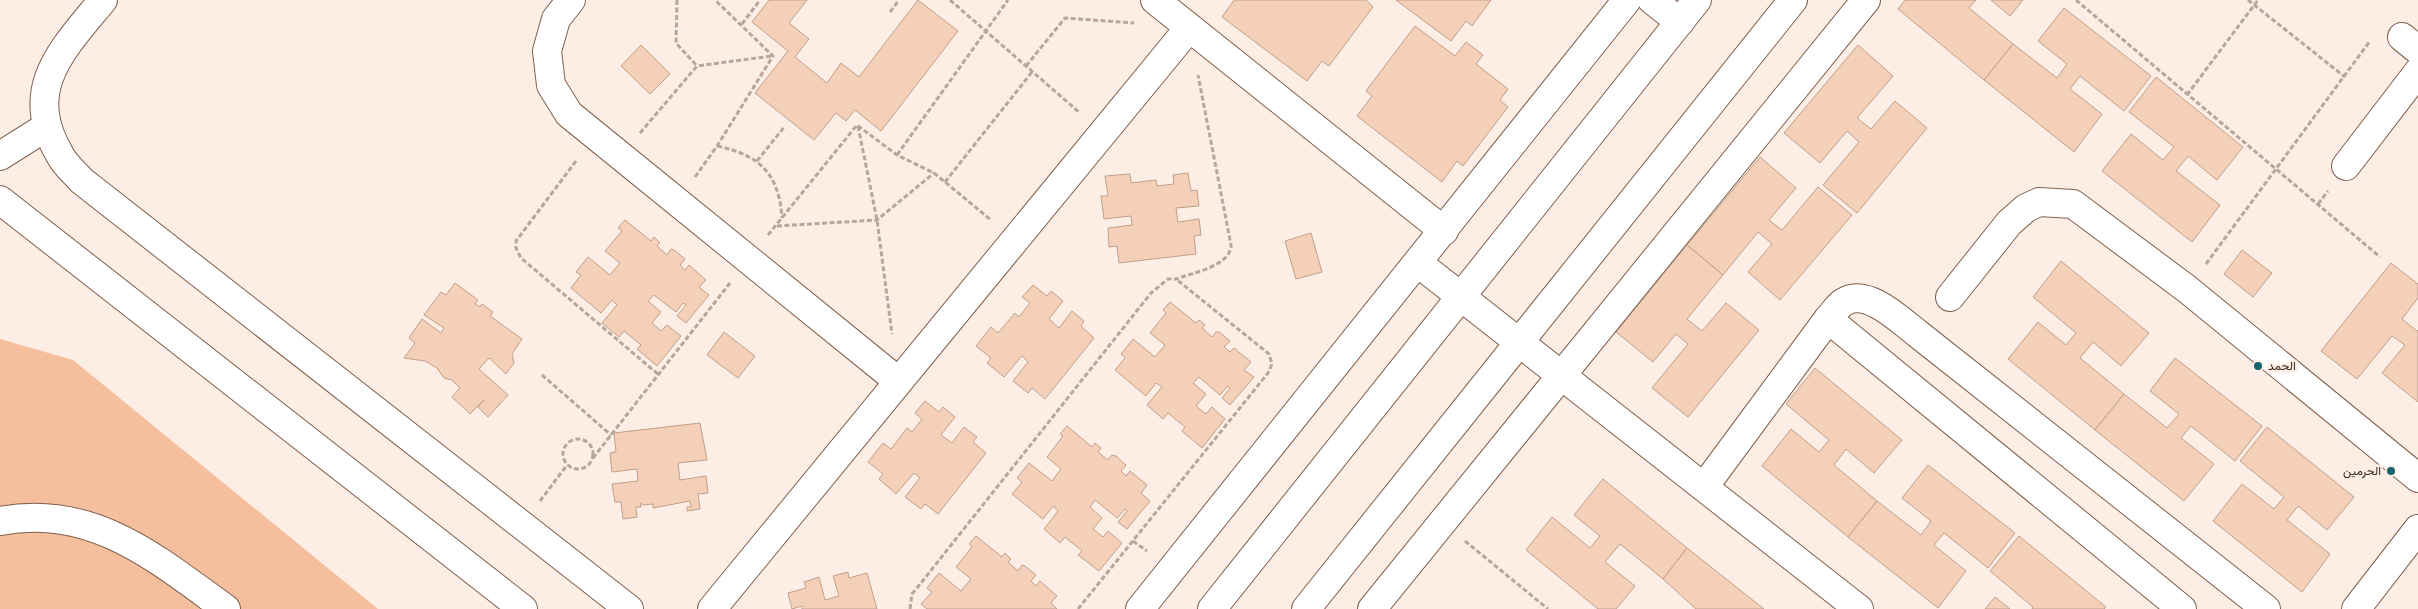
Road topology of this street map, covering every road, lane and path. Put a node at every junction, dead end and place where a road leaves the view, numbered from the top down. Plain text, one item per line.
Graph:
1 (103, 0) edge
2 (571, 0) edge
3 (677, 0) edge
4 (715, 0) edge
5 (760, 0) edge
6 (899, 0) edge
7 (950, 0) edge
8 (1008, 0) edge
9 (1155, 0) edge
10 (1627, 0) edge
11 (1652, 0) edge
12 (1697, 0) edge
13 (1794, 0) edge
14 (1866, 0) edge
15 (2248, 0) edge
16 (2258, 0) edge
17 (2078, 1) edge
18 (2254, 5) junction
19 (890, 12) dead end
20 (1680, 22) junction
21 (742, 24) junction
22 (1142, 24) dead end
23 (1189, 28) junction
24 (985, 30) junction
25 (2373, 38) dead end
26 (773, 56) junction
27 (697, 66) junction
28 (1026, 66) junction
29 (1032, 72) junction
30 (2418, 72) edge
31 (2345, 77) junction
32 (2187, 95) junction
33 (858, 125) junction
34 (785, 126) dead end
35 (46, 127) junction
36 (1103, 133) junction
37 (596, 134) junction
38 (717, 146) junction
39 (897, 154) junction
40 (621, 155) junction
41 (0, 156) edge
42 (757, 161) junction
43 (2346, 166) dead end
44 (2277, 170) junction
45 (934, 173) junction
46 (945, 182) junction
47 (0, 200) edge
48 (677, 201) junction
49 (782, 219) junction
50 (876, 220) junction
51 (776, 226) junction
52 (1444, 231) junction
53 (1014, 240) junction
54 (2380, 257) dead end
55 (748, 259) junction
56 (1418, 263) junction
57 (1176, 279) junction
58 (2187, 289) junction
59 (1461, 296) junction
60 (1950, 297) dead end
61 (1828, 319) junction
62 (1520, 343) junction
63 (542, 375) dead end
64 (659, 375) junction
65 (1561, 375) junction
66 (898, 381) junction
67 (611, 435) junction
68 (593, 458) junction
69 (567, 465) junction
70 (2418, 478) edge
71 (1704, 487) junction
72 (0, 522) edge
73 (1442, 522) junction
74 (522, 525) junction
75 (2418, 529) edge
76 (226, 609) edge
77 (522, 609) edge
78 (630, 609) edge
79 (712, 609) edge
80 (910, 609) edge
81 (1078, 609) edge
82 (1140, 609) edge
83 (1212, 609) edge
84 (1306, 609) edge
85 (1372, 609) edge
86 (1548, 609) edge
87 (1859, 609) edge
88 (2182, 609) edge
89 (2266, 609) edge
90 (2356, 609) edge

1 - 35 street
2 - 37 street
3 - 27 path
4 - 21 path
5 - 21 path
6 - 19 path
7 - 24 path
8 - 24 path
9 - 23 street
10 - 52 street
11 - 20 street
12 - 20 street
13 - 62 street
14 - 65 street
15 - 18 path
16 - 18 path
17 - 32 path
18 - 31 path
18 - 32 path
20 - 59 street
21 - 26 path
22 - 28 path
23 - 36 street
23 - 52 street
23 - 57 path
24 - 28 path
24 - 39 path
25 - 31 path
26 - 27 path
26 - 38 path
27 - 40 path
28 - 29 path
29 - 36 path
29 - 46 path
30 - 43 street
31 - 44 path
32 - 44 path
33 - 39 path
33 - 49 path
33 - 50 path
34 - 42 path
35 - 41 street
35 - 74 street
36 - 53 street
37 - 40 street
37 - 64 path
38 - 42 path
38 - 48 path
39 - 45 path
40 - 48 street
42 - 49 path
44 - 54 path
44 - 58 path
45 - 46 path
45 - 50 path
46 - 53 path
47 - 77 street
48 - 55 street
49 - 51 path
50 - 51 path
50 - 66 path
51 - 55 path
52 - 56 street
53 - 66 street
55 - 64 path
55 - 66 street
56 - 59 street
56 - 82 street
57 - 80 path
57 - 81 path
58 - 60 street
58 - 70 street
59 - 62 street
59 - 83 street
61 - 71 street
61 - 88 street
61 - 89 street
62 - 65 street
62 - 84 street
63 - 67 path
64 - 67 path
65 - 71 street
65 - 73 street
66 - 79 street
67 - 68 path
68 - 69 path
68 - 69 path
69 - 74 path
71 - 87 street
72 - 76 street
73 - 85 street
73 - 86 path
74 - 78 street
75 - 90 street

